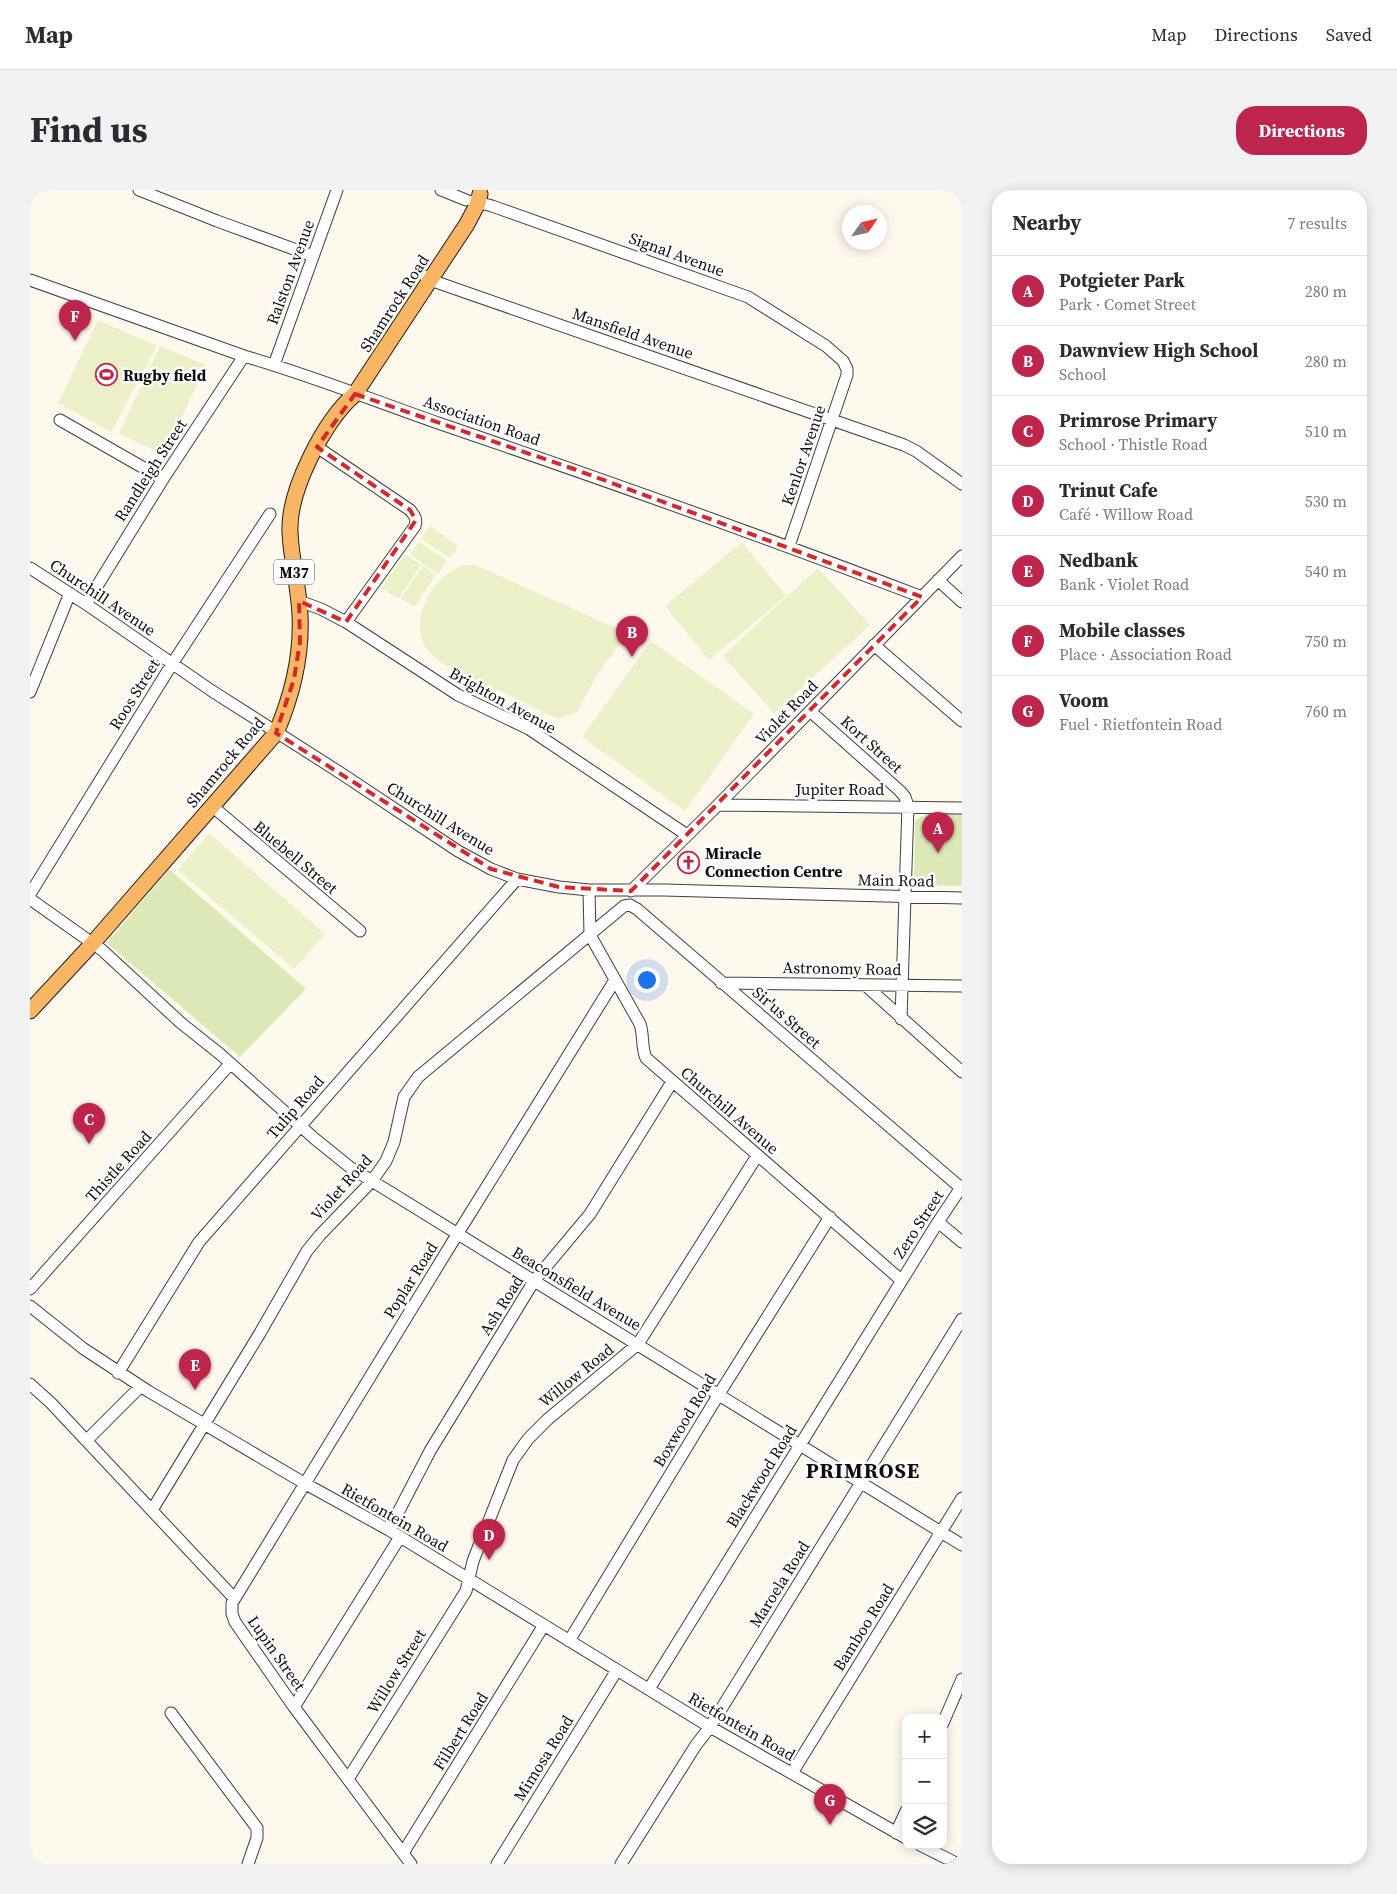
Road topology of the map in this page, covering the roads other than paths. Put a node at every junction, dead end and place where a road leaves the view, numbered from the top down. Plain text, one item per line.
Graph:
1 (139, 190) edge
2 (337, 190) edge
3 (442, 190) edge
4 (476, 198) edge
5 (313, 256) junction
6 (428, 278) junction
7 (30, 280) edge
8 (244, 356) junction
9 (274, 365) junction
10 (847, 375) joint
11 (351, 396) junction
12 (832, 419) junction
13 (60, 420) dead end
14 (317, 447) junction
15 (163, 479) junction
16 (962, 484) edge
17 (270, 514) dead end
18 (789, 546) junction
19 (962, 556) edge
20 (30, 568) edge
21 (938, 580) junction
22 (70, 593) junction
23 (922, 597) junction
24 (299, 601) junction
25 (962, 602) edge
26 (86, 604) junction
27 (346, 622) junction
28 (874, 645) junction
29 (172, 664) junction
30 (30, 692) edge
31 (810, 711) junction
32 (962, 721) edge
33 (276, 733) junction
34 (718, 805) junction
35 (212, 806) junction
36 (908, 806) junction
37 (962, 808) edge
38 (687, 835) junction
39 (517, 879) junction
40 (589, 890) junction
41 (631, 891) junction
42 (30, 894) edge
43 (904, 896) junction
44 (962, 898) edge
45 (30, 899) edge
46 (360, 932) dead end
47 (590, 935) junction
48 (93, 943) junction
49 (615, 980) junction
50 (721, 982) junction
51 (865, 985) junction
52 (903, 985) junction
53 (962, 986) edge
54 (30, 1011) edge
55 (901, 1019) junction
56 (230, 1064) junction
57 (962, 1072) edge
58 (672, 1082) junction
59 (300, 1126) junction
60 (757, 1156) junction
61 (372, 1181) junction
62 (961, 1187) edge
63 (830, 1217) junction
64 (938, 1222) junction
65 (458, 1233) junction
66 (962, 1242) edge
67 (902, 1280) junction
68 (534, 1281) junction
69 (30, 1289) edge
70 (30, 1306) edge
71 (962, 1319) edge
72 (638, 1344) junction
73 (118, 1373) junction
74 (30, 1384) edge
75 (140, 1387) junction
76 (719, 1394) junction
77 (203, 1424) junction
78 (87, 1440) junction
79 (799, 1444) junction
80 (862, 1482) junction
81 (304, 1484) junction
82 (962, 1498) edge
83 (152, 1510) junction
84 (389, 1530) junction
85 (941, 1532) junction
86 (400, 1537) junction
87 (962, 1545) edge
88 (468, 1578) junction
89 (234, 1598) junction
90 (544, 1625) junction
91 (569, 1641) junction
92 (617, 1670) junction
93 (962, 1679) edge
94 (649, 1689) junction
95 (294, 1707) junction
96 (171, 1713) dead end
97 (947, 1714) edge
98 (710, 1727) junction
99 (792, 1773) junction
100 (348, 1779) junction
101 (901, 1836) edge
102 (928, 1849) edge
103 (403, 1853) junction
104 (248, 1864) edge
105 (411, 1864) edge
106 (497, 1864) edge
107 (621, 1864) edge
108 (958, 1864) edge

1 - 5 street
2 - 5 street, Ralston Avenue
3 - 4 street, Signal Avenue
4 - 6 main road, Shamrock Road / M37
4 - 10 street, Signal Avenue
5 - 9 street, Ralston Avenue
6 - 11 main road, Shamrock Road / M37
6 - 12 street, Mansfield Avenue
7 - 8 street, Association Road
8 - 9 street, Association Road
8 - 15 street, Randleigh Street
9 - 11 street, Association Road
10 - 12 street, Kenlor Avenue
11 - 14 main road, Shamrock Road / M37
11 - 18 street, Association Road
12 - 16 street, Mansfield Avenue
12 - 18 street, Kenlor Avenue
13 - 15 street
14 - 24 main road, Shamrock Road / M37
14 - 27 street
15 - 26 street, Randleigh Street
17 - 29 street, Roos Street
18 - 23 street, Association Road
19 - 21 street, Violet Road
20 - 22 street, Churchill Avenue
21 - 23 street, Violet Road
21 - 25 street
22 - 26 street, Churchill Avenue
22 - 30 street
23 - 28 street, Violet Road
24 - 27 street, Brighton Avenue
24 - 33 main road, Shamrock Road / M37
26 - 29 street, Churchill Avenue
27 - 38 street, Brighton Avenue
28 - 31 street, Violet Road
28 - 32 street
29 - 33 street, Churchill Avenue
29 - 42 street, Roos Street
31 - 34 street, Violet Road
31 - 36 street, Kort Street
33 - 35 main road, Shamrock Road / M37
33 - 39 street, Churchill Avenue
34 - 36 street, Jupiter Road
34 - 38 street, Violet Road
35 - 46 street, Bluebell Street
35 - 48 main road, Shamrock Road / M37
36 - 37 street, Jupiter Road
36 - 43 street
38 - 41 street, Violet Road
39 - 40 street, Churchill Avenue
39 - 59 street, Tulip Road
40 - 41 street, Main Road
40 - 47 street, Churchill Avenue
41 - 43 street, Main Road
43 - 44 street, Main Road
43 - 52 street
45 - 48 street, Beaconsfield Avenue
47 - 49 street, Churchill Avenue
47 - 50 street, Sir'us Street
47 - 61 street, Violet Road
48 - 54 main road, Shamrock Road / M37
48 - 56 street, Beaconsfield Avenue
49 - 58 street, Churchill Avenue
49 - 65 street, Poplar Road
50 - 51 street, Astronomy Road
50 - 62 street, Sir'us Street
51 - 52 street, Astronomy Road
51 - 55 street
52 - 53 street, Astronomy Road
52 - 55 street
55 - 57 street
56 - 59 street, Beaconsfield Avenue
56 - 69 street, Thistle Road
58 - 60 street, Churchill Avenue
58 - 68 street, Ash Road
59 - 61 street, Beaconsfield Avenue
59 - 73 street, Tulip Road
60 - 63 street, Churchill Avenue
60 - 72 street, Willow Road
61 - 65 street, Beaconsfield Avenue
61 - 77 street, Violet Road
62 - 64 street, Zero Street
63 - 67 street, Churchill Avenue
63 - 76 street, Boxwood Road
64 - 66 street
64 - 67 street, Zero Street
65 - 68 street, Beaconsfield Avenue
65 - 81 street, Poplar Road
67 - 79 street, Blackwood Road
68 - 72 street, Beaconsfield Avenue
68 - 84 street, Ash Road
70 - 73 street, Rietfontein Road
71 - 80 street, Maroela Road
72 - 76 street, Beaconsfield Avenue
72 - 88 street, Willow Road
73 - 75 street, Rietfontein Road
74 - 78 street
75 - 77 street, Rietfontein Road
75 - 78 street
76 - 79 street, Beaconsfield Avenue
76 - 91 street, Boxwood Road
77 - 81 street, Rietfontein Road
77 - 83 street, Violet Road
78 - 83 street
79 - 80 street, Beaconsfield Avenue
79 - 94 street, Blackwood Road
80 - 85 street, Beaconsfield Avenue
80 - 98 street, Maroela Road
81 - 84 street, Rietfontein Road
81 - 89 street, Poplar Road
82 - 85 street, Bamboo Road
83 - 89 street
84 - 86 street, Rietfontein Road
85 - 87 street, Beaconsfield Avenue
85 - 99 street, Bamboo Road
86 - 88 street, Rietfontein Road
86 - 95 street
88 - 90 street, Rietfontein Road
88 - 100 street, Willow Street
89 - 95 street, Lupin Street
90 - 91 street, Rietfontein Road
90 - 103 street, Filbert Road
91 - 92 street, Rietfontein Road
92 - 94 street, Rietfontein Road
92 - 106 street, Mimosa Road
93 - 97 street
94 - 98 street, Rietfontein Road
95 - 100 street, Lupin Street
96 - 104 street
98 - 99 street, Rietfontein Road
98 - 107 street, Maroela Road
99 - 101 street, Rietfontein Road
100 - 103 street, Lupin Street
102 - 108 street
103 - 105 street, Lupin Street

